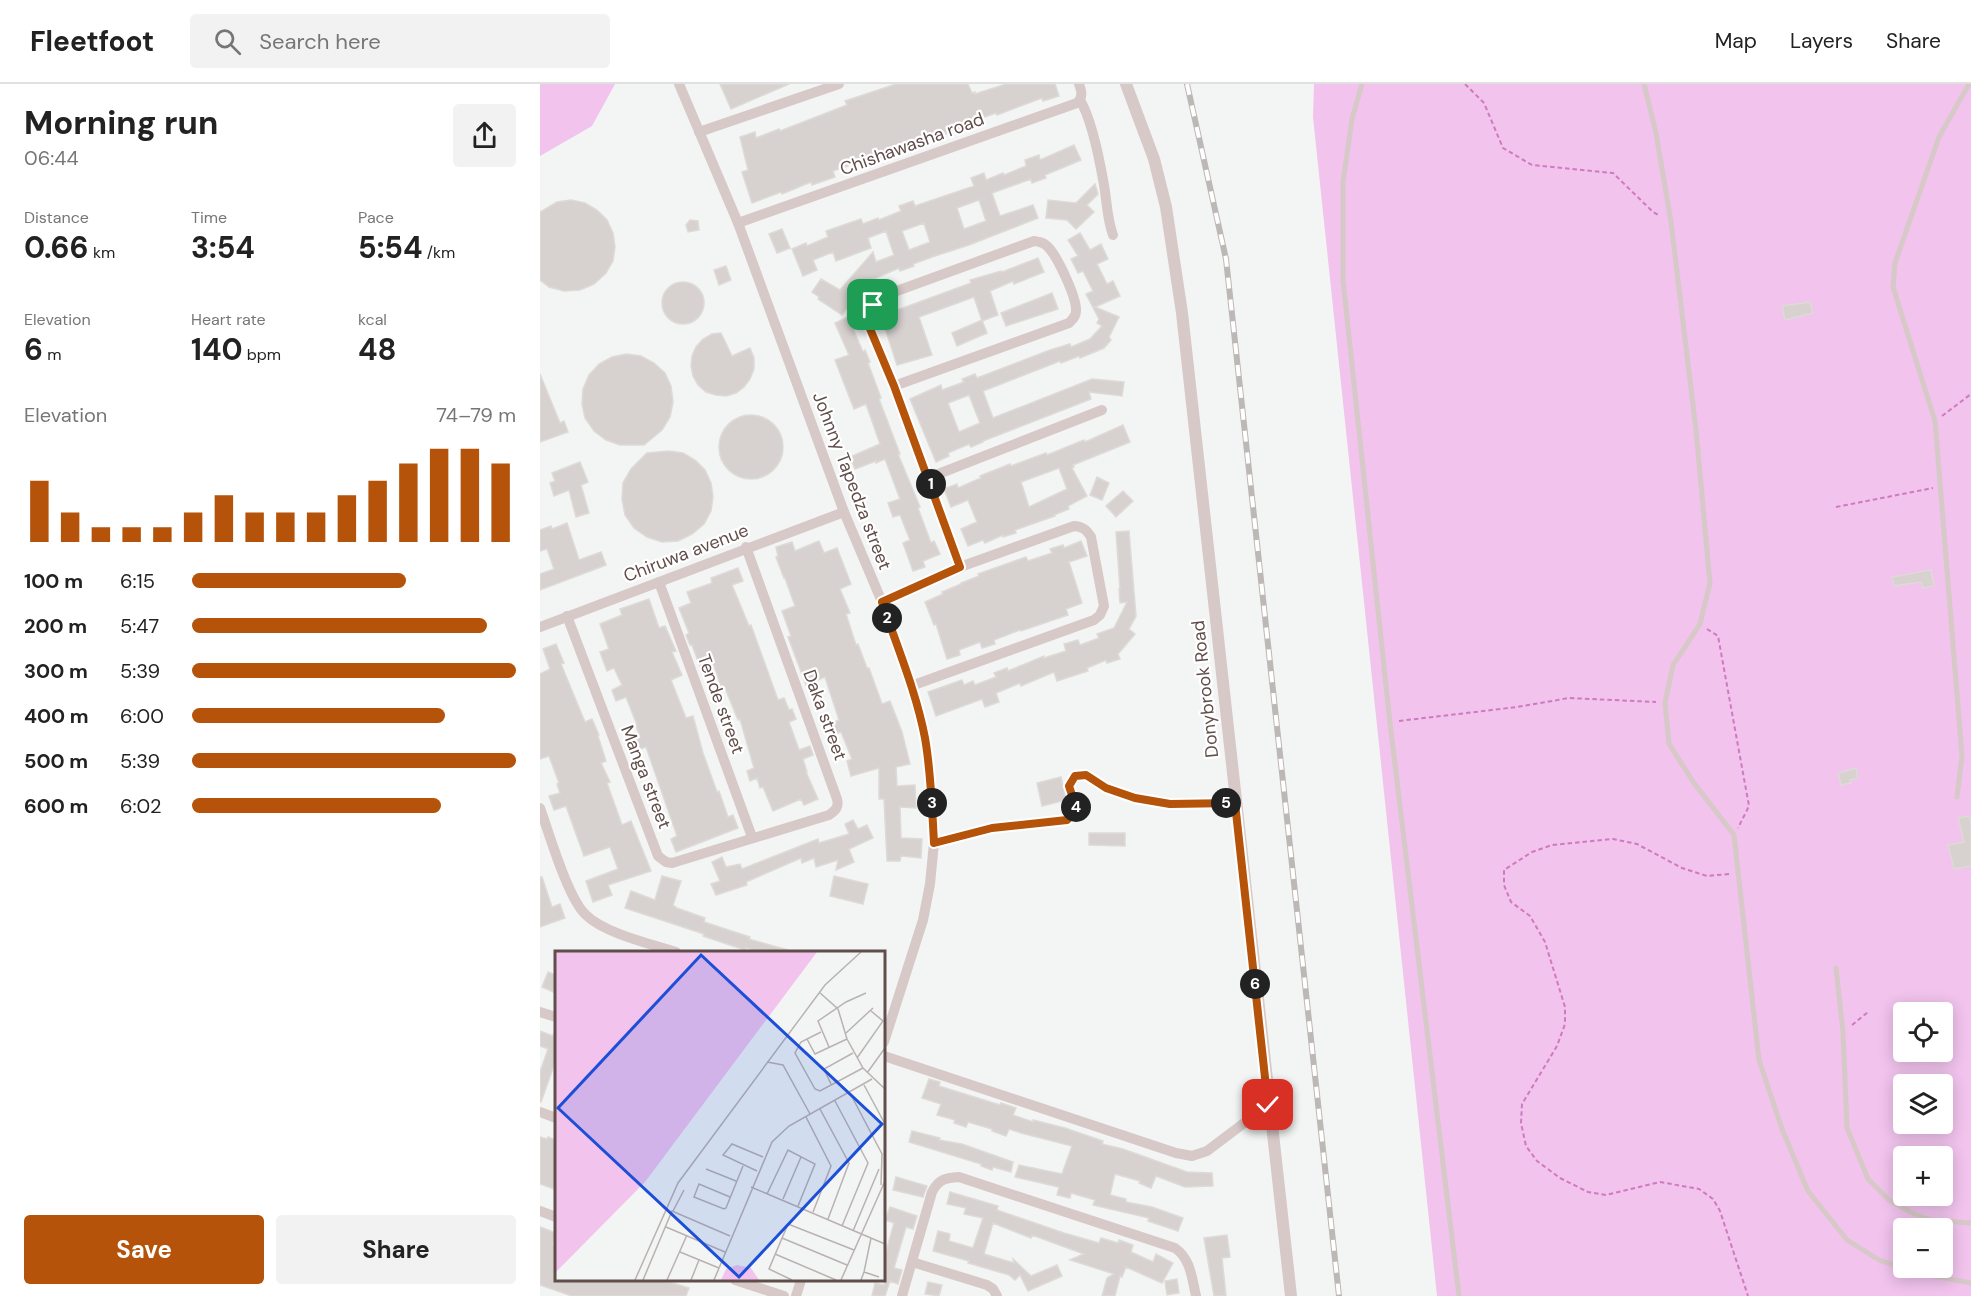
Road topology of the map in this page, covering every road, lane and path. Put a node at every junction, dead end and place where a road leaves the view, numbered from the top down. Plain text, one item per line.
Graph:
1 (679, 84) edge
2 (839, 84) edge
3 (1079, 84) edge
4 (1126, 84) edge
5 (1362, 84) edge
6 (1465, 84) edge
7 (1644, 84) edge
8 (1969, 84) edge
9 (1080, 100) junction
10 (699, 132) junction
11 (1671, 222) junction
12 (738, 223) junction
13 (1113, 235) dead end
14 (894, 386) junction
15 (1971, 394) edge
16 (1102, 410) dead end
17 (1935, 421) junction
18 (928, 478) junction
19 (1941, 486) junction
20 (1836, 507) dead end
21 (844, 512) junction
22 (746, 548) junction
23 (960, 567) junction
24 (659, 582) junction
25 (882, 602) junction
26 (567, 616) junction
27 (1700, 624) junction
28 (540, 627) edge
29 (911, 686) junction
30 (1665, 703) junction
31 (1390, 723) junction
32 (1957, 797) dead end
33 (1235, 803) junction
34 (540, 808) edge
35 (1734, 835) junction
36 (752, 837) junction
37 (934, 843) junction
38 (1738, 873) junction
39 (673, 951) edge
40 (1836, 968) dead end
41 (540, 1012) edge
42 (1868, 1012) dead end
43 (555, 1017) edge
44 (886, 1026) edge
45 (1843, 1032) junction
46 (885, 1056) edge
47 (1268, 1105) junction
48 (540, 1112) edge
49 (555, 1118) edge
50 (540, 1211) edge
51 (555, 1216) edge
52 (1971, 1223) edge
53 (912, 1262) junction
54 (738, 1281) edge
55 (801, 1281) edge
56 (1971, 1283) edge
57 (784, 1296) edge
58 (796, 1296) edge
59 (902, 1296) edge
60 (997, 1296) edge
61 (1196, 1296) edge
62 (1291, 1296) edge
63 (1459, 1296) edge
64 (1748, 1296) edge

1 - 10 street, Johnny Tapedza street
2 - 10 street
3 - 9 street
4 - 33 street, Donybrook Road
5 - 31 lane
6 - 11 path
7 - 11 lane
8 - 17 lane
9 - 12 street, Chishawasha road
9 - 13 street
10 - 12 street, Johnny Tapedza street
11 - 27 lane
12 - 21 street, Johnny Tapedza street
14 - 14 street
14 - 18 street
15 - 17 path
16 - 18 street
17 - 19 lane
18 - 23 street
19 - 20 path
19 - 32 lane
21 - 22 street, Chiruwa avenue
21 - 25 street, Johnny Tapedza street
22 - 24 street, Chiruwa avenue
22 - 36 street, Daka street
23 - 25 street
23 - 29 street
24 - 26 street, Chiruwa avenue
24 - 36 street, Tende street
25 - 29 street, Johnny Tapedza street
26 - 28 street, Chiruwa avenue
26 - 36 street, Manga street
27 - 30 lane
27 - 35 path
29 - 37 street, Johnny Tapedza street
30 - 31 path
30 - 35 lane
31 - 63 lane
33 - 37 lane
33 - 47 street, Donybrook Road
34 - 39 street
35 - 38 lane
37 - 44 street, Johnny Tapedza street
38 - 56 lane
38 - 64 path
40 - 45 lane
41 - 43 street
42 - 45 path
45 - 52 lane
46 - 47 street
47 - 62 street, Donybrook Road
48 - 49 street
50 - 51 street
53 - 59 street
53 - 60 street
53 - 61 street
54 - 57 street
55 - 58 street

